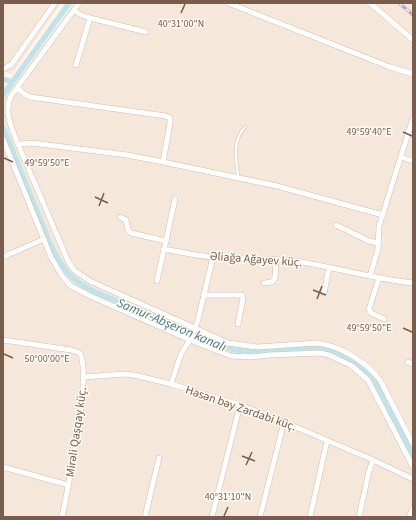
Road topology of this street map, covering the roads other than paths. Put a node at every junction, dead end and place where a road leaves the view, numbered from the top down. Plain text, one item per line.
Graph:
1 (55, 3) edge
2 (79, 3) edge
3 (228, 3) edge
4 (370, 3) edge
5 (74, 10) junction
6 (90, 18) junction
7 (146, 32) dead end
8 (413, 40) edge
9 (76, 66) dead end
10 (3, 69) edge
11 (413, 74) edge
12 (17, 88) junction
13 (413, 118) edge
14 (245, 127) dead end
15 (3, 139) edge
16 (18, 144) junction
17 (401, 157) junction
18 (413, 161) edge
19 (163, 162) junction
20 (238, 178) junction
21 (175, 199) dead end
22 (383, 215) junction
23 (120, 217) dead end
24 (336, 225) dead end
25 (44, 239) junction
26 (166, 241) junction
27 (378, 243) junction
28 (164, 249) junction
29 (3, 257) edge
30 (213, 257) junction
31 (276, 259) junction
32 (329, 267) junction
33 (370, 276) junction
34 (379, 278) junction
35 (157, 281) dead end
36 (264, 283) dead end
37 (413, 283) edge
38 (324, 293) dead end
39 (204, 295) junction
40 (384, 319) dead end
41 (238, 324) dead end
42 (195, 329) junction
43 (3, 340) edge
44 (190, 340) junction
45 (84, 377) junction
46 (171, 384) junction
47 (240, 405) junction
48 (284, 422) junction
49 (327, 441) junction
50 (413, 444) edge
51 (159, 458) dead end
52 (373, 460) junction
53 (3, 467) edge
54 (413, 467) edge
55 (413, 479) edge
56 (68, 485) junction
57 (413, 508) edge
58 (62, 517) edge
59 (145, 517) edge
60 (212, 517) edge
61 (260, 517) edge
62 (310, 517) edge
63 (359, 517) edge
64 (409, 517) edge

1 - 10 street
2 - 5 street
3 - 11 street
4 - 8 street
5 - 6 street
5 - 12 street
6 - 7 street
6 - 9 street
12 - 16 street
12 - 19 street
13 - 17 street
14 - 20 lane
15 - 25 street
16 - 19 street
16 - 42 street
17 - 18 street
17 - 22 street
19 - 20 street
20 - 22 street
21 - 26 street
22 - 27 street
23 - 26 street
24 - 27 street
25 - 29 street
25 - 44 street
26 - 28 street
27 - 33 street
28 - 30 street, Əliağa Ağayev küç.
28 - 35 street
30 - 31 street, Əliağa Ağayev küç.
30 - 39 street
31 - 32 street, Əliağa Ağayev küç.
31 - 36 street
32 - 33 street, Əliağa Ağayev küç.
32 - 38 street
33 - 34 street, Əliağa Ağayev küç.
34 - 37 street, Əliağa Ağayev küç.
34 - 40 street
39 - 41 street
39 - 42 street
42 - 44 street
42 - 50 street
43 - 45 street, Mirəli Qaşqay küç.
44 - 46 street
44 - 54 street
45 - 46 street, Həsən bəy Zərdabi küç.
45 - 56 street, Mirəli Qaşqay küç.
46 - 47 street, Həsən bəy Zərdabi küç.
47 - 48 street, Həsən bəy Zərdabi küç.
47 - 60 street
48 - 49 street, Həsən bəy Zərdabi küç.
48 - 61 street
49 - 52 street, Həsən bəy Zərdabi küç.
49 - 62 street
51 - 59 street
52 - 55 street, Həsən bəy Zərdabi küç.
52 - 63 street
53 - 56 street
56 - 58 street, Mirəli Qaşqay küç.
57 - 64 street

